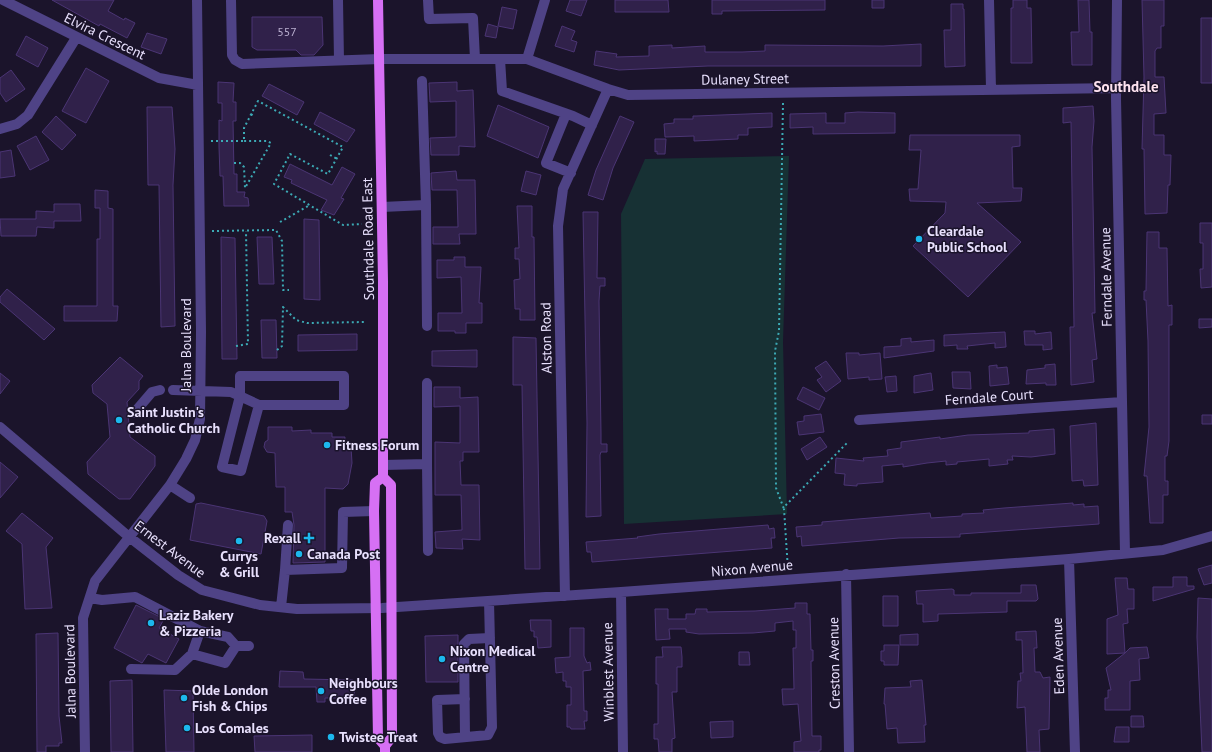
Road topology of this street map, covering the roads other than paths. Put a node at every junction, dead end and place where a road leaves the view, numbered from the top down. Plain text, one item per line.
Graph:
1 (3, 0) edge
2 (196, 0) edge
3 (231, 0) edge
4 (338, 0) edge
5 (378, 0) edge
6 (428, 0) edge
7 (546, 0) edge
8 (989, 0) edge
9 (1117, 0) edge
10 (76, 38) junction
11 (380, 59) junction
12 (475, 59) junction
13 (500, 59) junction
14 (527, 59) junction
15 (339, 60) junction
16 (422, 81) dead end
17 (198, 85) junction
18 (991, 88) junction
19 (1116, 88) junction
20 (608, 89) junction
21 (566, 114) junction
22 (592, 125) junction
23 (0, 128) edge
24 (570, 173) junction
25 (426, 205) junction
26 (382, 208) junction
27 (427, 326) dead end
28 (427, 382) dead end
29 (160, 390) dead end
30 (173, 390) dead end
31 (200, 391) junction
32 (240, 396) junction
33 (1122, 402) junction
34 (259, 404) junction
35 (134, 413) dead end
36 (859, 420) dead end
37 (0, 427) edge
38 (427, 464) junction
39 (383, 465) junction
40 (383, 477) junction
41 (170, 485) junction
42 (190, 498) dead end
43 (374, 511) junction
44 (288, 525) dead end
45 (128, 536) junction
46 (1212, 536) edge
47 (428, 551) dead end
48 (1125, 553) junction
49 (1069, 559) junction
50 (285, 570) junction
51 (846, 574) junction
52 (621, 592) junction
53 (565, 596) junction
54 (90, 598) junction
55 (489, 601) junction
56 (281, 607) junction
57 (383, 608) junction
58 (200, 631) junction
59 (490, 638) junction
60 (236, 646) junction
61 (249, 646) dead end
62 (192, 654) junction
63 (131, 669) dead end
64 (465, 699) junction
65 (465, 737) junction
66 (385, 749) edge
67 (85, 752) edge
68 (623, 752) edge
69 (849, 752) edge
70 (1075, 752) edge

1 - 10 street, Elvira Crescent
2 - 17 street, Jalna Boulevard
3 - 15 street, Dulaney Street
4 - 15 street
5 - 11 main road, Southdale Road East
6 - 12 street
7 - 14 street
8 - 18 street
9 - 19 street, Ferndale Avenue
10 - 17 street, Elvira Crescent
10 - 23 street
11 - 12 street, Dulaney Street
11 - 15 street, Dulaney Street
11 - 26 main road, Southdale Road East
12 - 13 street, Dulaney Street
13 - 14 street, Dulaney Street
13 - 21 street
14 - 20 street, Dulaney Street
16 - 25 street
17 - 31 street, Jalna Boulevard
18 - 19 street, Dulaney Street
18 - 20 street, Dulaney Street
19 - 33 street, Ferndale Avenue
20 - 22 street, Alston Road
21 - 22 street
21 - 24 street
22 - 24 street, Alston Road
24 - 53 street, Alston Road
25 - 26 street
25 - 27 street
26 - 39 main road, Southdale Road East
28 - 38 street
29 - 35 street
30 - 31 street
31 - 32 street
31 - 41 street, Jalna Boulevard
32 - 34 street
32 - 34 street
32 - 34 street
33 - 36 street, Ferndale Court
33 - 48 street, Ferndale Avenue
37 - 45 street, Ernest Avenue
38 - 39 street
38 - 47 street
39 - 40 main road, Southdale Road East
40 - 43 main road, Southdale Road East
40 - 57 main road, Southdale Road East
41 - 42 street
41 - 45 street, Jalna Boulevard
43 - 50 street
43 - 57 main road, Southdale Road East
44 - 50 street
45 - 54 street, Jalna Boulevard
45 - 56 street, Ernest Avenue
46 - 48 street, Nixon Avenue
48 - 49 street, Nixon Avenue
49 - 51 street, Nixon Avenue
49 - 70 street, Eden Avenue
50 - 56 street
51 - 52 street, Nixon Avenue
51 - 69 street, Creston Avenue
52 - 53 street, Nixon Avenue
52 - 68 street, Winblest Avenue
53 - 55 street, Nixon Avenue
54 - 58 street
54 - 67 street, Jalna Boulevard
55 - 57 street, Nixon Avenue
55 - 59 street
56 - 57 street, Ernest Avenue
57 - 66 main road, Southdale Road East
57 - 66 main road, Southdale Road East
58 - 60 street
58 - 62 street
59 - 64 street
59 - 65 street
60 - 61 street
60 - 62 street
62 - 63 street
64 - 65 street
64 - 65 street

